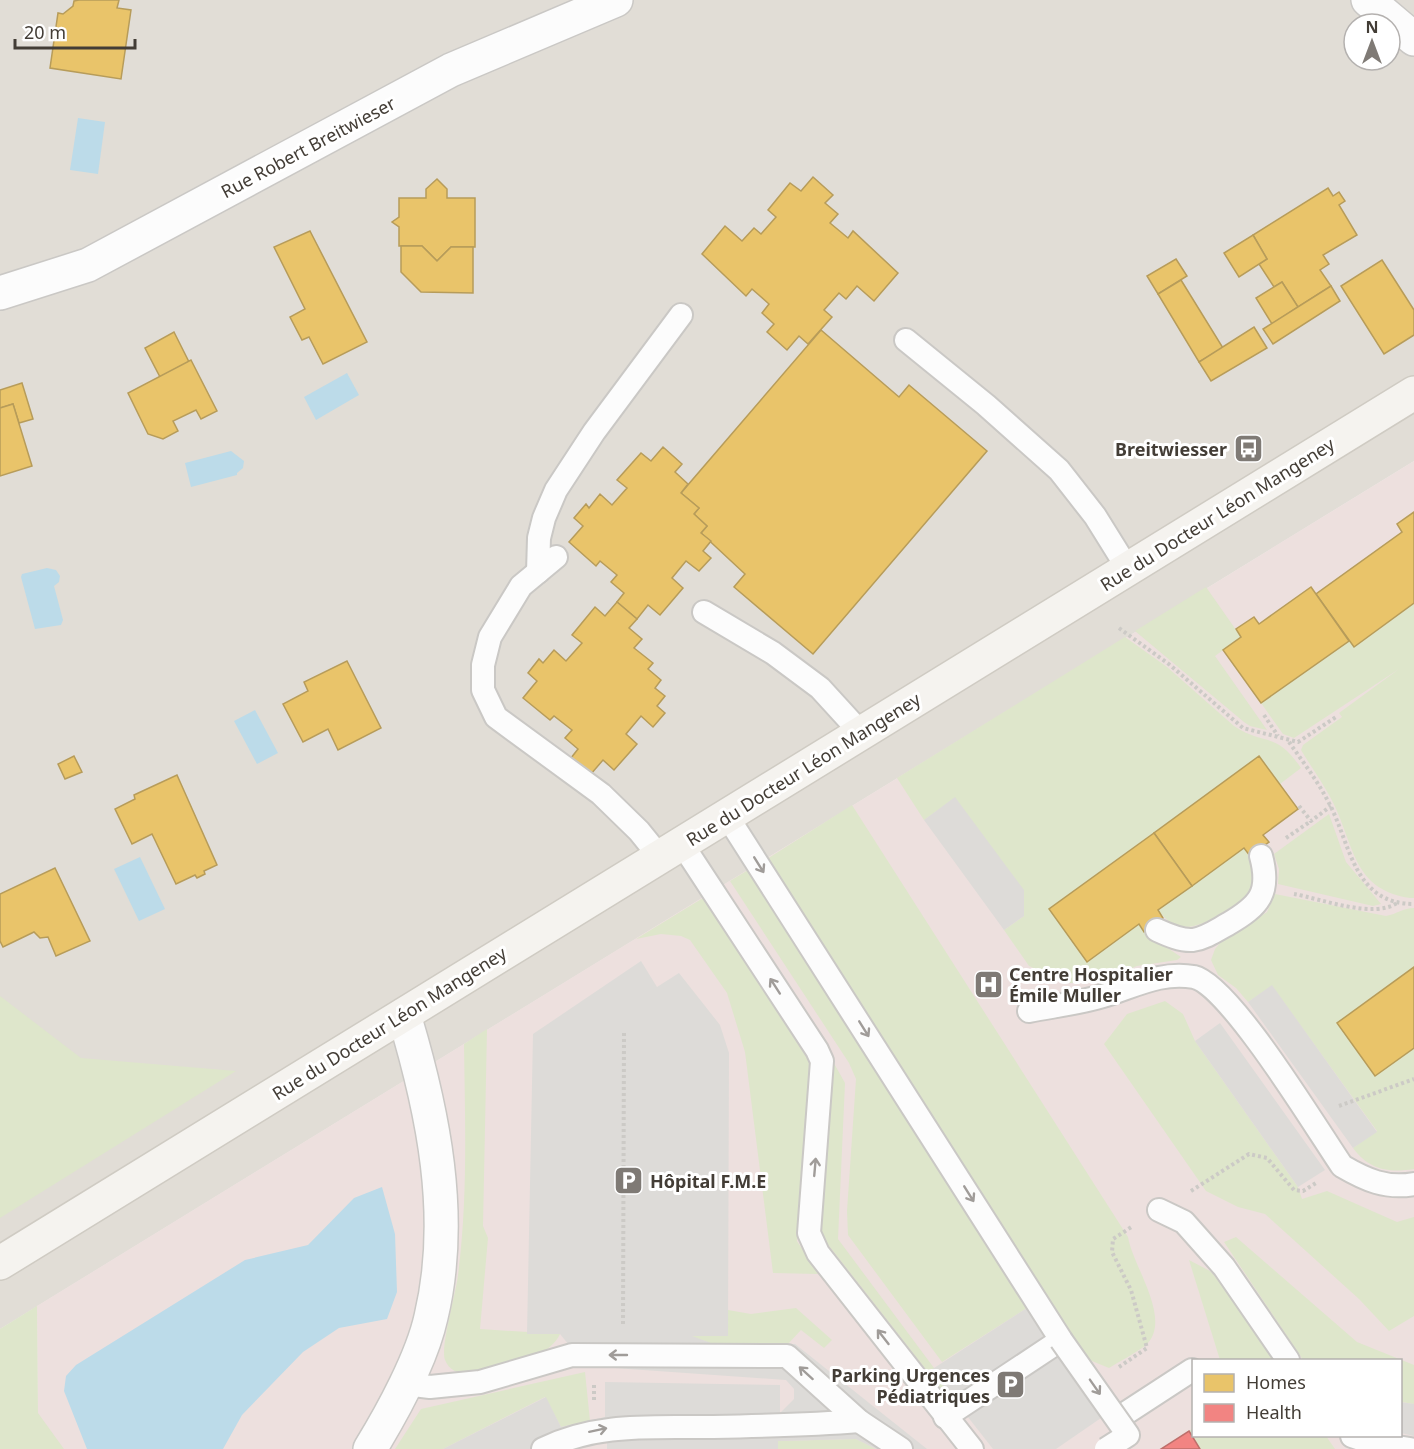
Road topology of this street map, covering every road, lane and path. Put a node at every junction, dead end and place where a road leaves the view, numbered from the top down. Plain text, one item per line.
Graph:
1 (613, 0) edge
2 (1368, 0) edge
3 (1414, 39) edge
4 (0, 293) edge
5 (681, 315) dead end
6 (906, 340) dead end
7 (1414, 393) edge
8 (556, 557) dead end
9 (1128, 570) junction
10 (538, 572) junction
11 (704, 612) dead end
12 (1119, 628) dead end
13 (1264, 715) dead end
14 (1336, 717) dead end
15 (862, 734) junction
16 (1279, 736) junction
17 (1289, 741) junction
18 (1299, 806) dead end
19 (1331, 806) junction
20 (727, 816) junction
21 (671, 851) junction
22 (1261, 856) dead end
23 (1264, 887) junction
24 (1398, 902) junction
25 (1414, 904) edge
26 (1157, 930) dead end
27 (1194, 940) junction
28 (1196, 978) junction
29 (1029, 1011) dead end
30 (404, 1015) junction
31 (624, 1033) dead end
32 (1414, 1079) edge
33 (1358, 1097) dead end
34 (1321, 1180) dead end
35 (1414, 1184) edge
36 (1198, 1186) dead end
37 (1160, 1210) dead end
38 (1131, 1227) dead end
39 (0, 1263) edge
40 (623, 1334) dead end
41 (1061, 1340) junction
42 (1287, 1359) edge
43 (1192, 1370) dead end
44 (1110, 1373) dead end
45 (405, 1384) junction
46 (1126, 1413) dead end
47 (945, 1417) junction
48 (860, 1421) junction
49 (1355, 1437) edge
50 (370, 1449) edge
51 (543, 1449) edge
52 (901, 1449) edge
53 (972, 1449) edge
54 (1106, 1449) edge
55 (1410, 1449) edge

1 - 4 street, Rue Robert Breitwieser
2 - 3 street
5 - 10 lane
6 - 9 lane
7 - 9 street, Rue du Docteur Léon Mangeney
8 - 10 lane
9 - 15 street, Rue du Docteur Léon Mangeney
10 - 21 lane
11 - 15 lane
12 - 16 path
13 - 16 path
14 - 17 path
15 - 20 street, Rue du Docteur Léon Mangeney
16 - 17 path
17 - 19 path
18 - 19 path
19 - 24 path
20 - 21 street, Rue du Docteur Léon Mangeney
20 -> 41 lane
21 - 30 street, Rue du Docteur Léon Mangeney
47 -> 21 lane
22 - 23 lane
23 - 24 path
23 - 27 lane
24 - 25 path
26 - 27 lane
27 - 28 lane
28 - 29 lane
28 - 35 lane
30 - 39 street, Rue du Docteur Léon Mangeney
30 - 45 street
31 - 40 path
32 - 33 path
34 - 36 path
37 - 42 lane
38 - 44 path
41 - 47 lane
41 -> 54 lane, bridge
43 - 46 lane
48 -> 45 lane
45 - 50 street
47 - 53 lane
51 -> 48 lane
48 - 52 lane
49 - 55 lane

